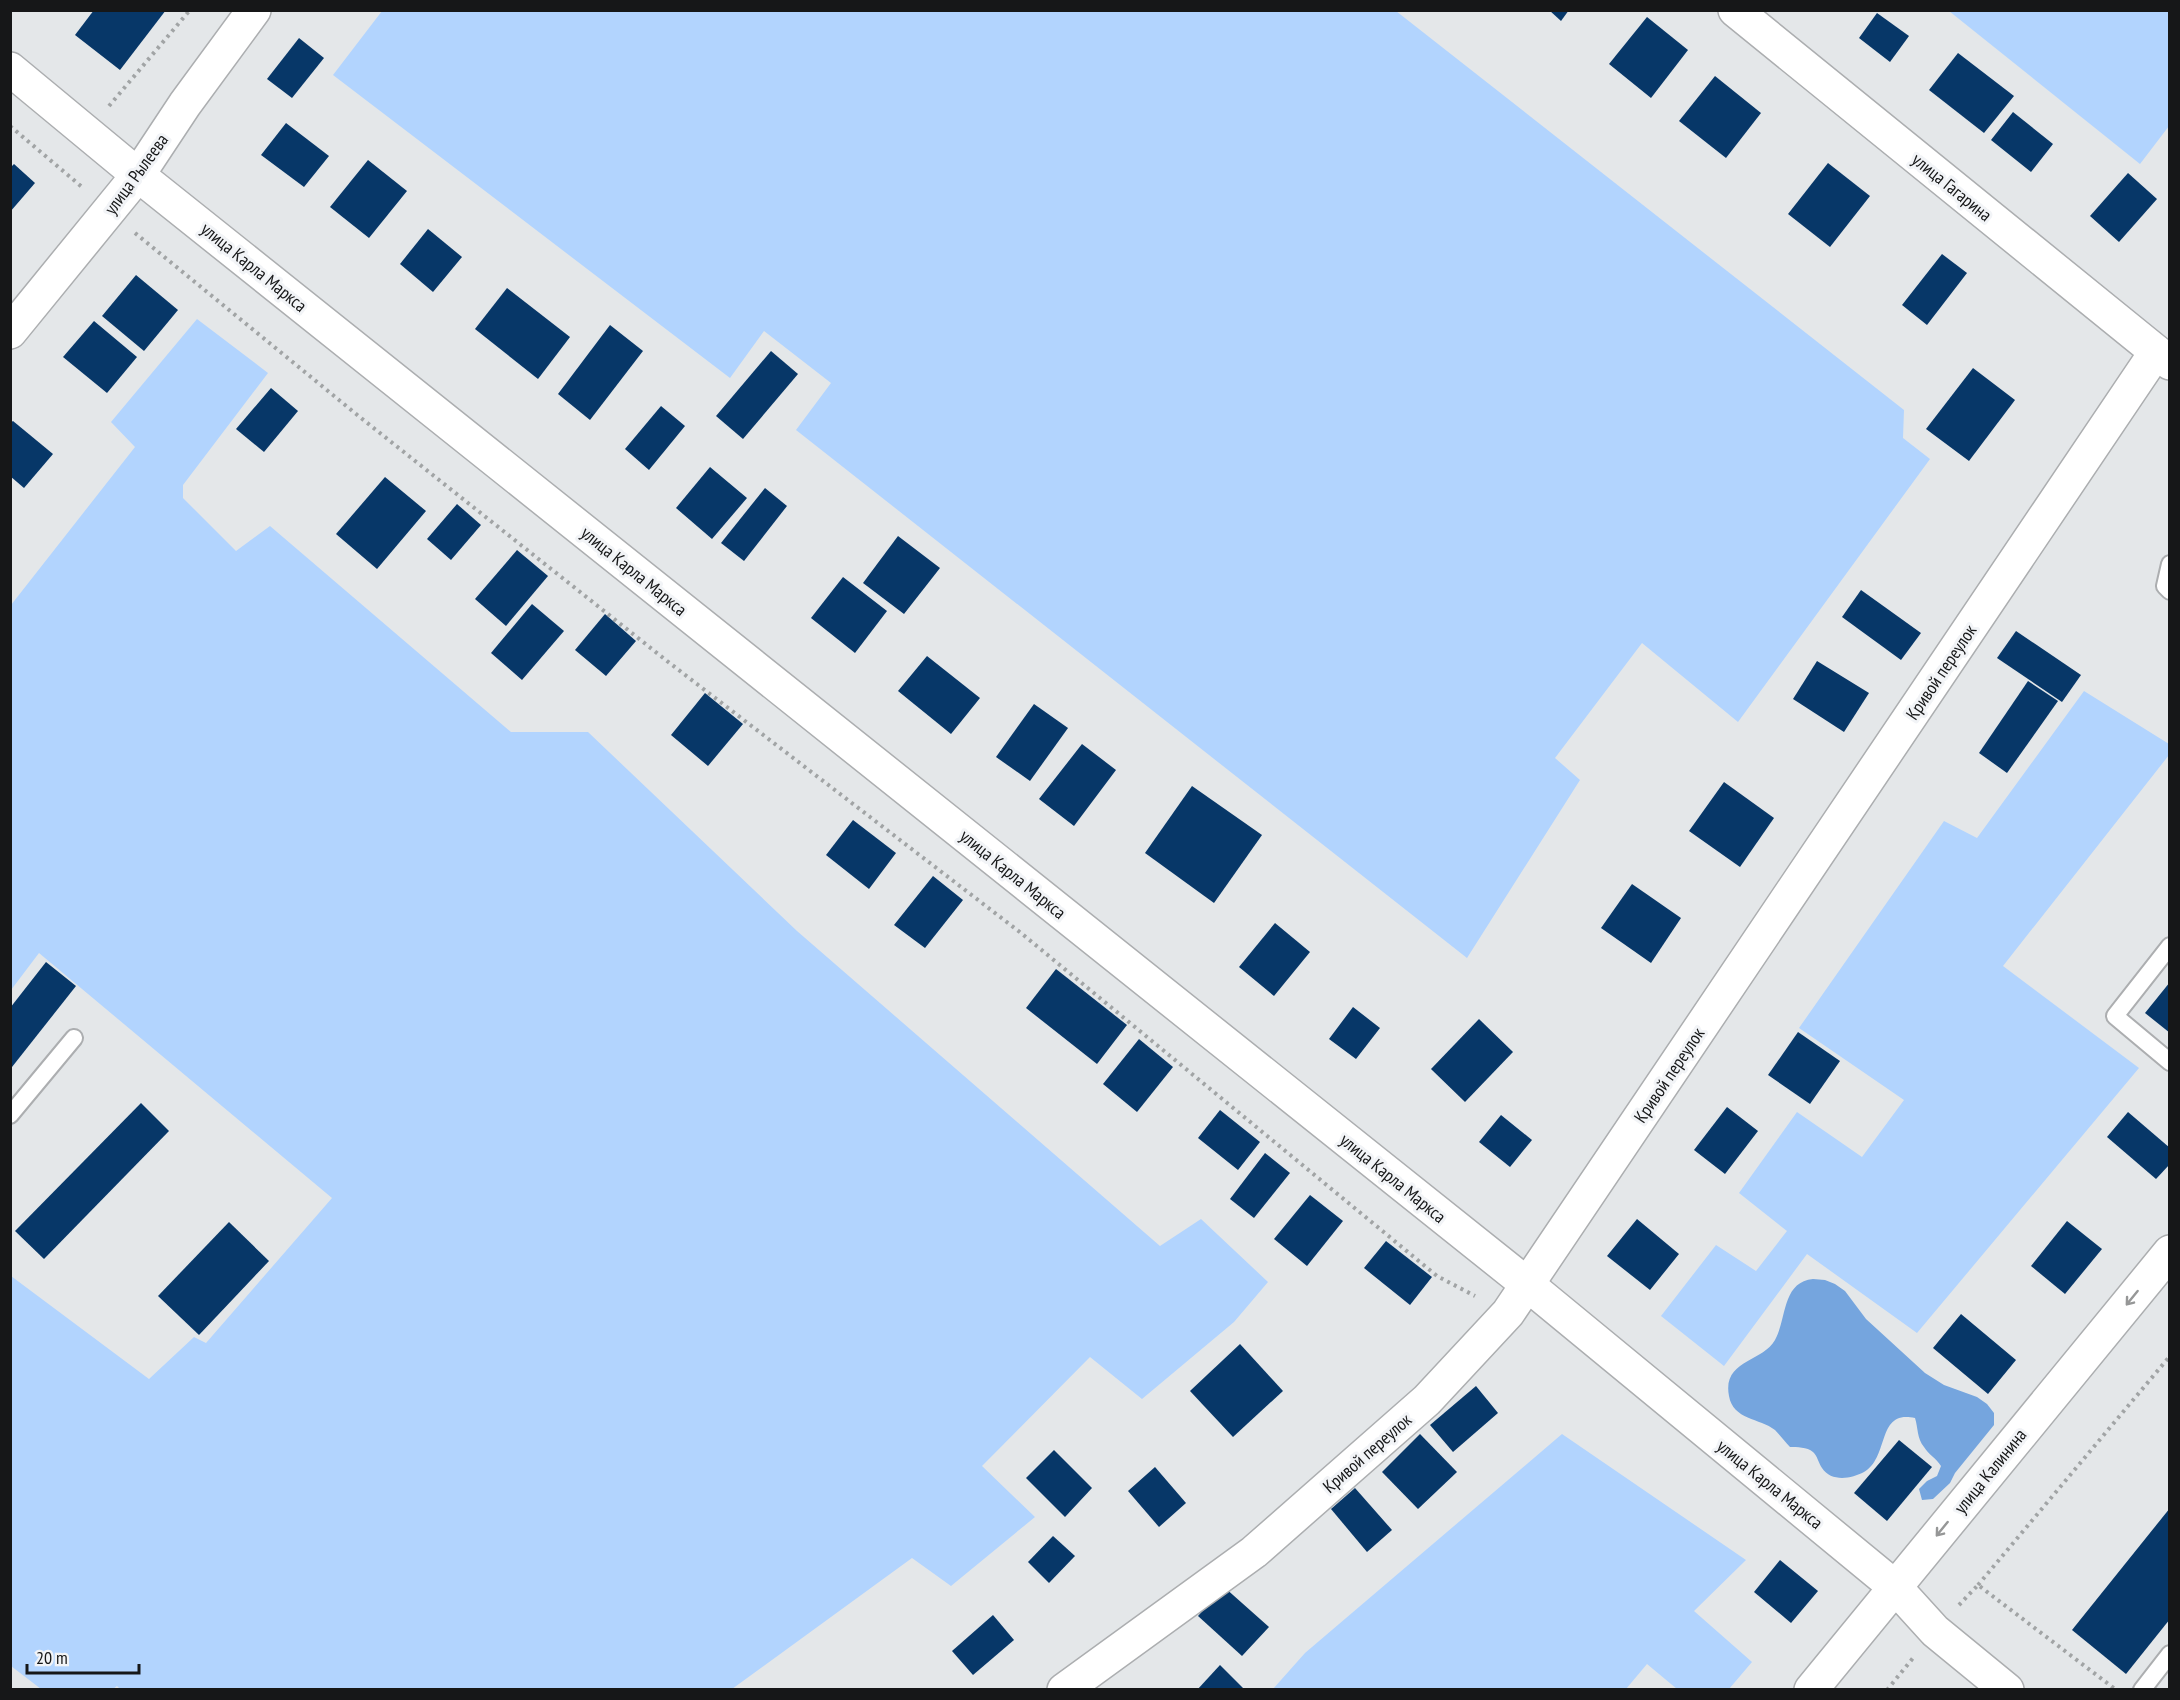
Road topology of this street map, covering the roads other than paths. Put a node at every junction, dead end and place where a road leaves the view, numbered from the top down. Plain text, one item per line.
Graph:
1 (254, 10) edge
2 (1735, 10) edge
3 (10, 69) edge
4 (138, 175) junction
5 (10, 332) edge
6 (2163, 358) edge
7 (2169, 564) edge
8 (2169, 591) edge
9 (2169, 946) edge
10 (74, 1038) dead end
11 (2169, 1062) edge
12 (10, 1114) edge
13 (2169, 1252) edge
14 (1527, 1285) junction
15 (1895, 1587) junction
16 (2169, 1654) edge
17 (1064, 1689) edge
18 (1811, 1689) edge
19 (2007, 1689) edge
20 (2142, 1689) edge

1 - 4 street, улица Рылеева
2 - 6 street, улица Гагарина
3 - 4 street, улица Карла Маркса
4 - 5 street, улица Рылеева
4 - 14 street, улица Карла Маркса
6 - 14 street, Кривой переулок
7 - 8 lane
9 - 11 lane
10 - 12 lane
13 -> 15 street, улица Калинина
14 - 15 street, улица Карла Маркса
14 - 17 street, Кривой переулок
15 - 18 street, улица Калинина
15 - 19 street, улица Карла Маркса
16 - 20 lane

